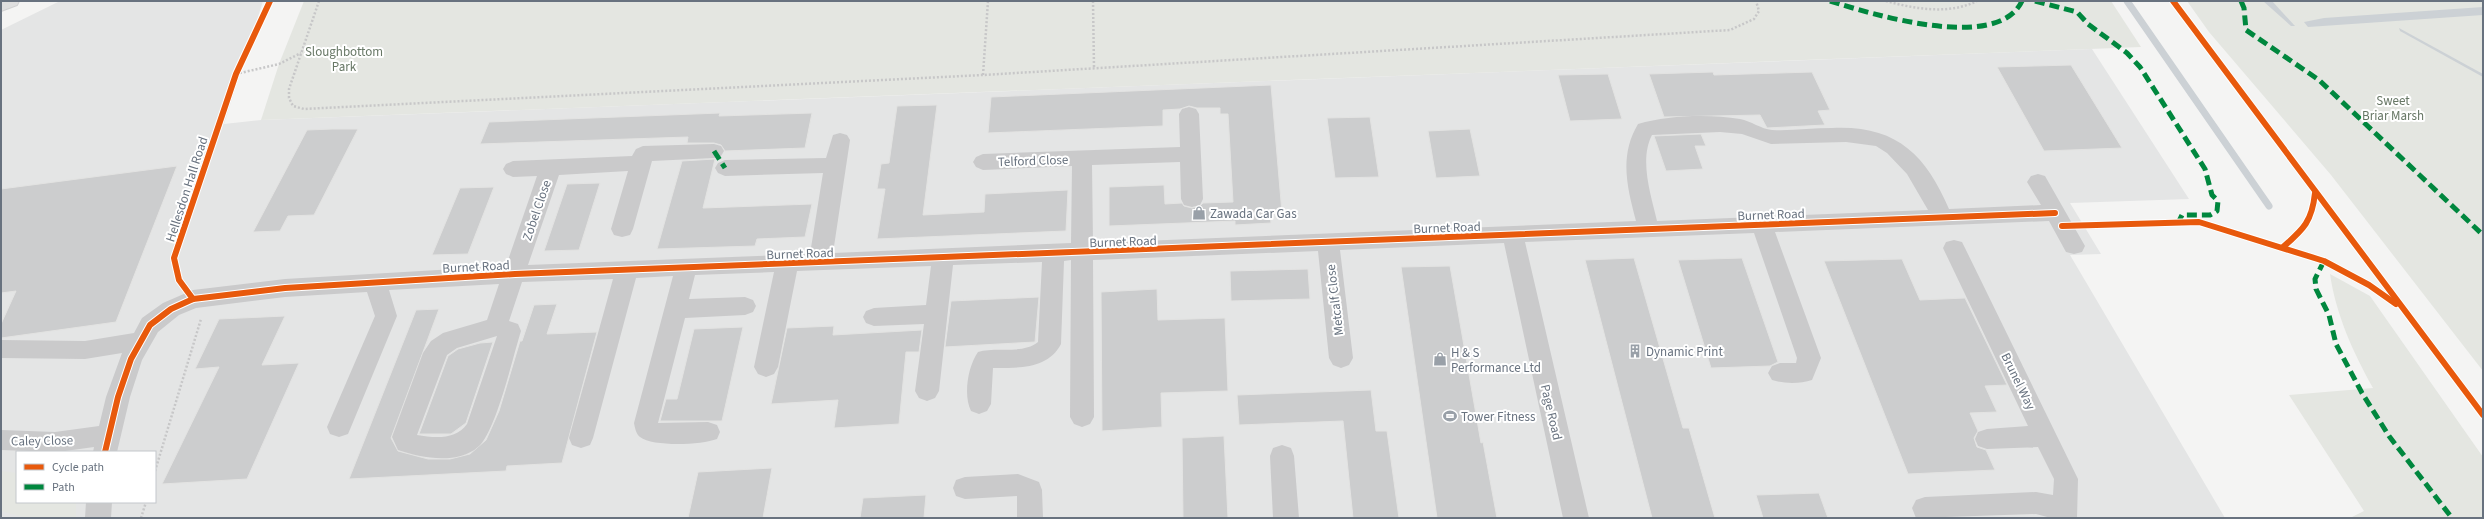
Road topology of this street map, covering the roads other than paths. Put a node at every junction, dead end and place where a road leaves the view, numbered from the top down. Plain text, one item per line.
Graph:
1 (10, 1) edge
2 (1, 5) edge
3 (1189, 114) dead end
4 (840, 140) dead end
5 (1190, 154) junction
6 (1082, 158) junction
7 (983, 162) dead end
8 (641, 163) junction
9 (836, 164) junction
10 (513, 169) dead end
11 (550, 169) junction
12 (2038, 182) dead end
13 (1192, 199) dead end
14 (2055, 213) junction
15 (1942, 218) junction
16 (1762, 225) junction
17 (622, 229) dead end
18 (1649, 229) junction
19 (1512, 236) junction
20 (1328, 243) junction
21 (2074, 246) dead end
22 (1954, 248) dead end
23 (1082, 253) junction
24 (1053, 254) junction
25 (943, 259) junction
26 (820, 263) junction
27 (787, 265) junction
28 (686, 268) junction
29 (627, 270) junction
30 (514, 274) junction
31 (376, 283) junction
32 (745, 306) dead end
33 (676, 309) junction
34 (937, 314) junction
35 (874, 317) dead end
36 (496, 326) junction
37 (141, 341) junction
38 (1, 349) edge
39 (1341, 358) dead end
40 (766, 367) dead end
41 (1780, 374) dead end
42 (927, 391) dead end
43 (979, 404) dead end
44 (1082, 417) dead end
45 (339, 427) dead end
46 (708, 432) dead end
47 (2046, 436) junction
48 (581, 438) dead end
49 (1987, 439) dead end
50 (1, 440) edge
51 (106, 444) edge
52 (1282, 456) dead end
53 (965, 488) dead end
54 (100, 503) edge
55 (1988, 512) edge
56 (2065, 514) edge
57 (98, 518) edge
58 (1030, 518) edge
59 (1286, 518) edge
60 (1576, 518) edge
61 (1929, 518) edge

1 - 2 main road
3 - 5 street
4 - 9 street
5 - 6 street, Telford Close
5 - 13 street
6 - 7 street, Telford Close
6 - 23 street, Telford Close
8 - 9 street
8 - 11 street, Zobel Close
8 - 17 street
9 - 26 street
10 - 11 street, Zobel Close
11 - 30 street, Zobel Close
12 - 14 street
14 - 15 street, Burnet Road
14 - 21 street
15 - 16 street, Burnet Road
15 - 18 street
16 - 18 street, Burnet Road
16 - 41 street
18 - 19 street, Burnet Road
19 - 20 street, Burnet Road
19 - 60 street, Page Road
20 - 23 street, Burnet Road
20 - 39 street, Metcalf Close
22 - 47 street, Brunel Way
23 - 24 street, Burnet Road
23 - 44 street, Telford Close
24 - 25 street, Burnet Road
24 - 43 street
25 - 26 street, Burnet Road
25 - 34 street
26 - 27 street, Burnet Road
27 - 28 street, Burnet Road
27 - 40 street
28 - 29 street, Burnet Road
28 - 33 street
29 - 30 street, Burnet Road
29 - 48 street
30 - 31 street, Burnet Road
30 - 36 street, Zobel Close
31 - 37 street, Burnet Road
31 - 45 street
32 - 33 street
33 - 46 street
34 - 35 street
34 - 42 street
36 - 36 street
37 - 38 street
37 - 51 street
47 - 49 street
47 - 56 street, Brunel Way
50 - 51 street, Caley Close
52 - 59 street
53 - 58 street
54 - 57 street
55 - 56 street
55 - 61 street

